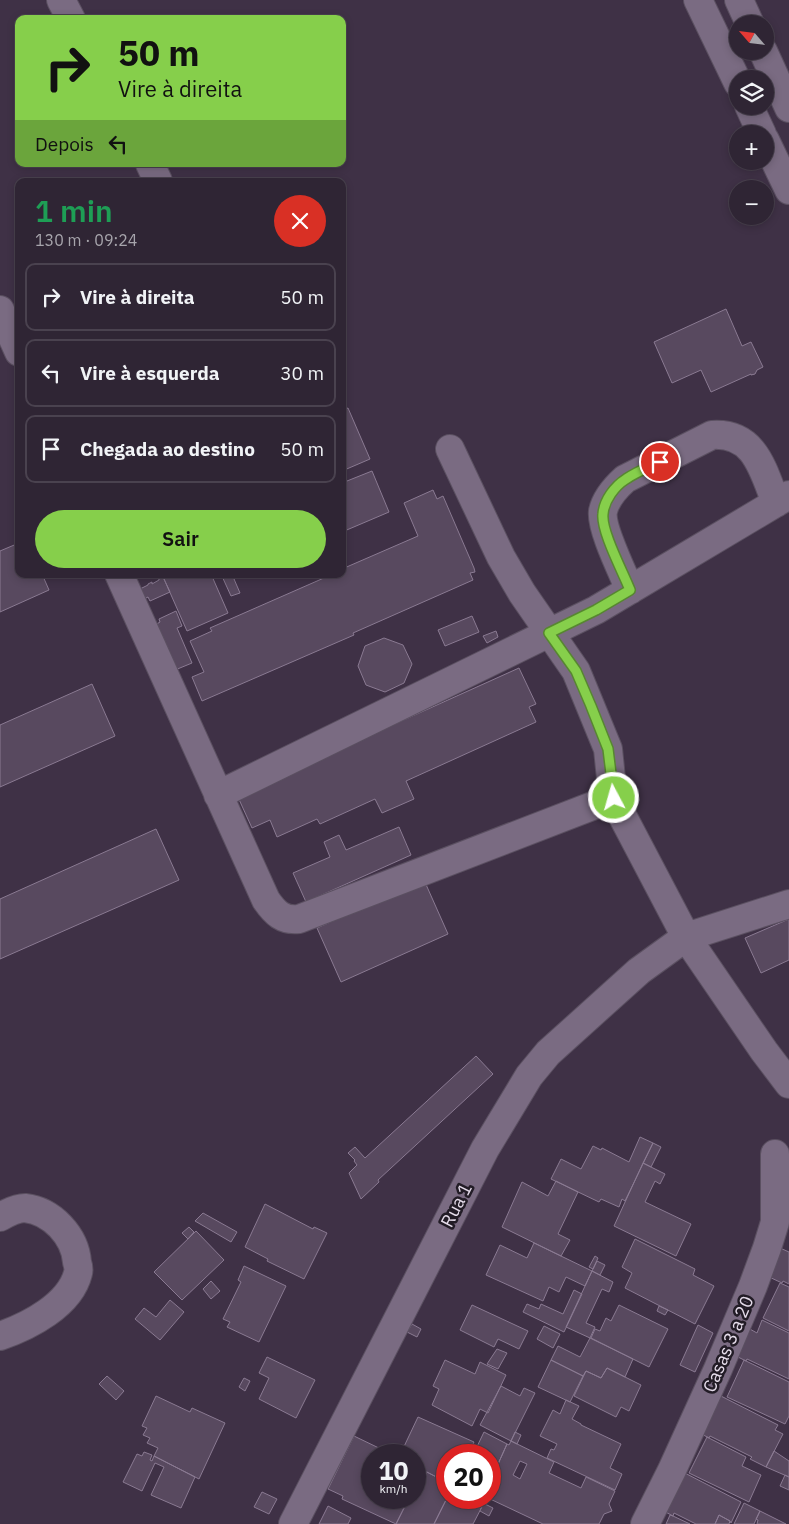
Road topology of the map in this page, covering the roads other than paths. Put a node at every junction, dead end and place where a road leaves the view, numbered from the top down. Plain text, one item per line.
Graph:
1 (61, 0) edge
2 (698, 0) edge
3 (740, 0) edge
4 (69, 15) edge
5 (746, 15) edge
6 (767, 60) edge
7 (732, 70) edge
8 (789, 108) edge
9 (774, 159) edge
10 (789, 190) edge
11 (0, 310) edge
12 (15, 343) edge
13 (450, 449) dead end
14 (782, 499) edge
15 (120, 578) edge
16 (630, 590) junction
17 (549, 633) junction
18 (218, 796) junction
19 (614, 798) junction
20 (789, 904) edge
21 (686, 937) junction
22 (789, 1084) edge
23 (775, 1154) dead end
24 (0, 1217) edge
25 (0, 1336) edge
26 (301, 1521) edge
27 (645, 1524) edge

1 - 4 street
2 - 7 street
3 - 5 street
6 - 8 street
9 - 10 street
11 - 12 street
13 - 17 street
14 - 16 street
14 - 16 street
15 - 18 street
16 - 17 street
17 - 18 street
17 - 19 street
18 - 19 street
19 - 21 street
20 - 21 street, Rua 1
21 - 22 street
21 - 26 street, Rua 1
23 - 27 street, Casas 3 a 20
24 - 25 street

